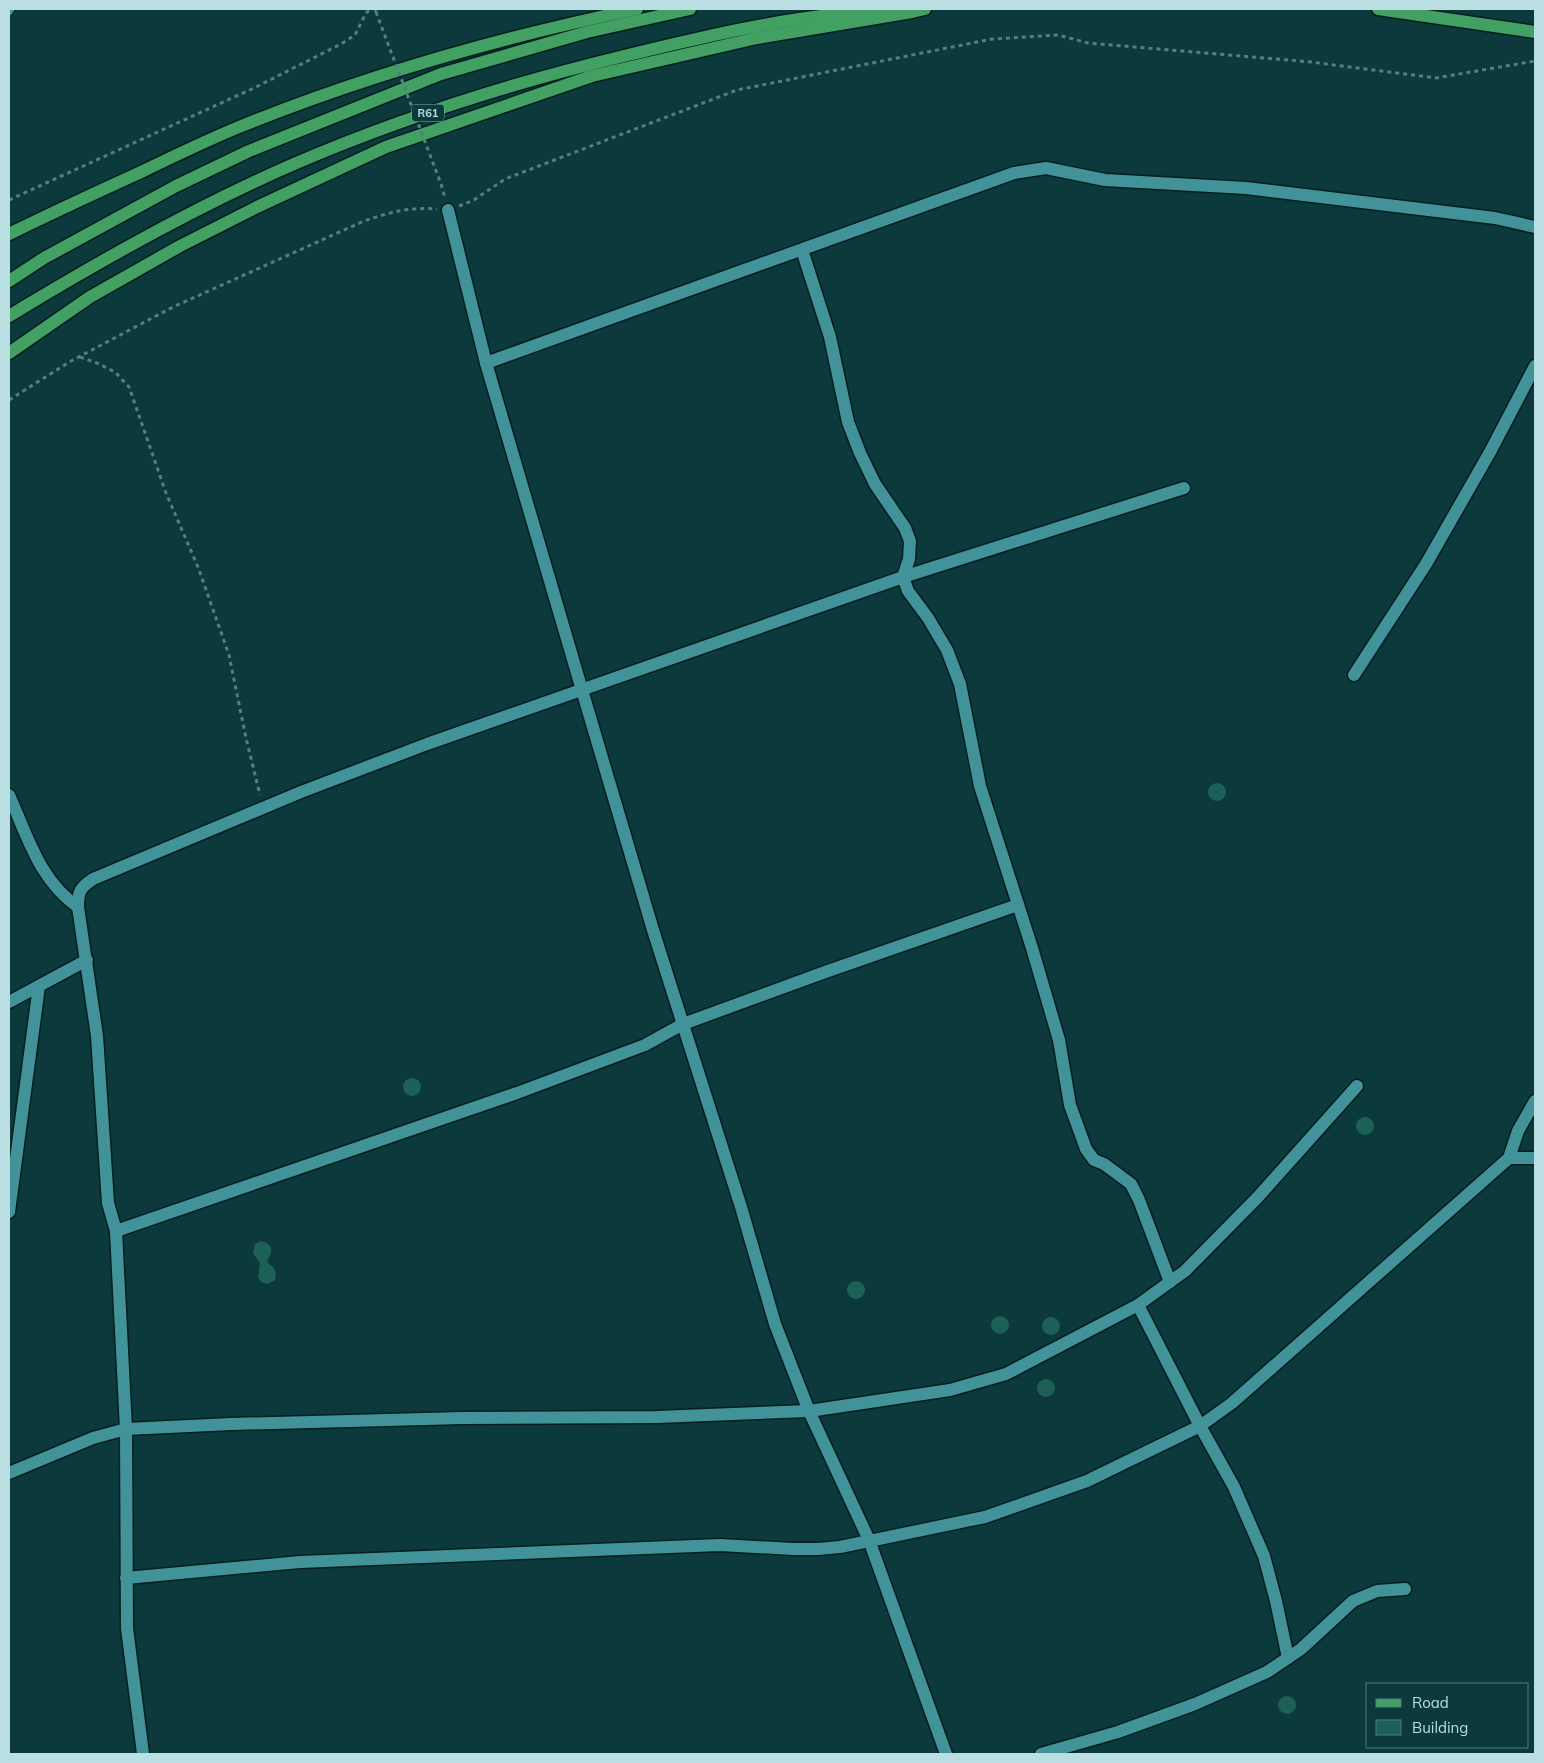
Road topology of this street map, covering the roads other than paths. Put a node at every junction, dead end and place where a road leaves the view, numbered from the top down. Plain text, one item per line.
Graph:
1 (11, 9) edge
2 (637, 9) edge
3 (690, 9) edge
4 (882, 9) edge
5 (926, 9) edge
6 (1378, 9) edge
7 (9, 12) edge
8 (1535, 32) edge
9 (448, 210) road end
10 (1535, 226) edge
11 (9, 234) edge
12 (802, 250) junction
13 (9, 281) edge
14 (9, 316) edge
15 (9, 353) edge
16 (486, 363) junction
17 (1535, 366) edge
18 (1184, 488) dead end
19 (903, 577) junction
20 (1354, 675) dead end
21 (582, 690) junction
22 (9, 795) edge
23 (1018, 906) junction
24 (78, 907) junction
25 (87, 960) junction
26 (39, 986) junction
27 (9, 1002) edge
28 (683, 1024) junction
29 (1357, 1086) dead end
30 (1535, 1101) edge
31 (1509, 1158) junction
32 (1535, 1158) edge
33 (9, 1212) edge
34 (116, 1231) junction
35 (1170, 1282) junction
36 (1138, 1305) junction
37 (809, 1410) junction
38 (1200, 1426) junction
39 (126, 1429) junction
40 (9, 1473) edge
41 (869, 1540) junction
42 (126, 1578) junction
43 (1405, 1589) dead end
44 (1288, 1658) junction
45 (143, 1754) edge
46 (946, 1754) edge
47 (1041, 1754) edge

1 - 7 lane
2 - 11 main road
3 - 13 main road, R61
4 - 14 main road, R61
5 - 15 main road
6 - 8 main road
9 - 16 street
10 - 12 street
12 - 16 street
12 - 19 street
16 - 21 street
17 - 20 street
18 - 19 street
19 - 21 street
19 - 23 street
21 - 24 street
21 - 28 street
22 - 24 street
23 - 28 street
23 - 35 street
24 - 25 street
25 - 26 street
25 - 34 street
26 - 27 street
26 - 33 street
28 - 34 street
28 - 37 street
29 - 35 street
30 - 31 street
31 - 32 street
31 - 38 street
34 - 39 street
35 - 36 street
36 - 37 street
36 - 38 street
37 - 39 street
37 - 41 street
38 - 41 street
38 - 44 street
39 - 40 street
39 - 42 street
41 - 42 street
41 - 46 street
42 - 45 street
43 - 44 street
44 - 47 street

